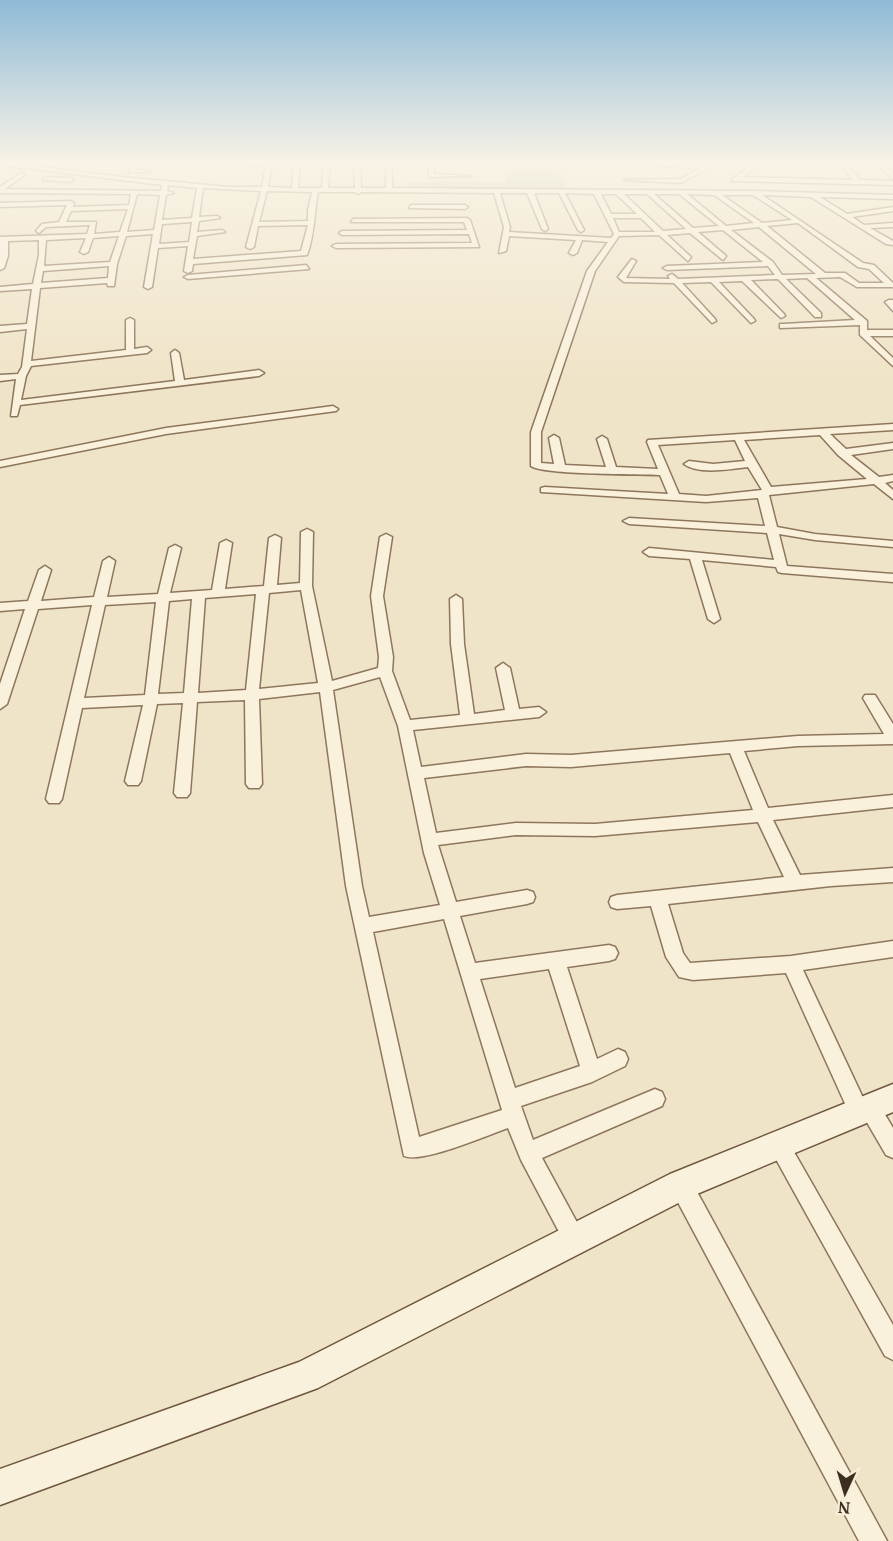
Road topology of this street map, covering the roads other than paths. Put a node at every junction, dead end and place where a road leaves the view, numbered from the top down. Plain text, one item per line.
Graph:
1 (41, 234) junction
2 (122, 234) joint
3 (157, 234) edge
4 (192, 234) edge
5 (252, 234) edge
6 (309, 234) edge
7 (409, 234) edge
8 (472, 234) edge
9 (506, 234) joint
10 (580, 234) junction
11 (614, 234) edge
12 (649, 234) edge
13 (660, 234) edge
14 (695, 234) edge
15 (733, 234) edge
16 (772, 234) edge
17 (816, 234) edge
18 (873, 234) edge
19 (90, 236) junction
20 (543, 236) joint
21 (615, 237) junction
22 (2, 238) edge
23 (190, 244) junction
24 (891, 244) edge
25 (409, 245) junction
26 (155, 246) junction
27 (336, 246) dead end
28 (249, 247) dead end
29 (502, 251) dead end
30 (84, 252) dead end
31 (573, 253) dead end
32 (723, 258) dead end
33 (688, 259) dead end
34 (632, 261) dead end
35 (188, 262) junction
36 (113, 264) junction
37 (770, 264) junction
38 (306, 267) dead end
39 (0, 268) edge
40 (40, 269) junction
41 (809, 276) junction
42 (824, 276) junction
43 (780, 277) junction
44 (744, 278) junction
45 (712, 279) junction
46 (675, 281) junction
47 (892, 285) edge
48 (38, 286) junction
49 (148, 287) dead end
50 (0, 289) edge
51 (893, 303) edge
52 (893, 309) edge
53 (818, 315) dead end
54 (781, 316) dead end
55 (130, 320) dead end
56 (712, 321) dead end
57 (751, 321) dead end
58 (862, 322) junction
59 (31, 326) junction
60 (783, 326) dead end
61 (0, 329) edge
62 (863, 333) junction
63 (893, 333) edge
64 (147, 350) dead end
65 (130, 352) junction
66 (175, 353) dead end
67 (893, 363) edge
68 (26, 364) junction
69 (259, 373) dead end
70 (21, 376) junction
71 (0, 378) edge
72 (180, 383) junction
73 (333, 409) dead end
74 (893, 427) edge
75 (822, 432) junction
76 (554, 438) dead end
77 (602, 438) dead end
78 (739, 439) junction
79 (893, 446) edge
80 (842, 453) junction
81 (0, 464) edge
82 (689, 464) dead end
83 (752, 464) junction
84 (560, 468) junction
85 (612, 470) junction
86 (664, 472) junction
87 (893, 478) edge
88 (877, 481) junction
89 (545, 490) dead end
90 (766, 493) junction
91 (674, 496) junction
92 (893, 496) edge
93 (629, 521) dead end
94 (773, 530) junction
95 (308, 532) dead end
96 (386, 537) dead end
97 (275, 538) dead end
98 (226, 543) dead end
99 (893, 544) edge
100 (175, 548) dead end
101 (649, 552) dead end
102 (694, 556) junction
103 (109, 561) dead end
104 (781, 564) junction
105 (45, 570) dead end
106 (893, 578) edge
107 (306, 586) junction
108 (266, 589) junction
109 (218, 594) junction
110 (200, 595) junction
111 (163, 597) junction
112 (456, 599) dead end
113 (99, 601) junction
114 (32, 605) junction
115 (0, 607) edge
116 (714, 619) dead end
117 (503, 668) dead end
118 (385, 671) junction
119 (326, 687) junction
120 (252, 694) junction
121 (192, 697) junction
122 (870, 698) dead end
123 (151, 699) junction
124 (76, 703) junction
125 (0, 704) edge
126 (539, 712) dead end
127 (513, 714) junction
128 (468, 718) junction
129 (405, 726) junction
130 (893, 738) edge
131 (735, 748) junction
132 (415, 773) junction
133 (133, 781) dead end
134 (254, 784) dead end
135 (182, 793) dead end
136 (54, 799) dead end
137 (893, 801) edge
138 (764, 815) junction
139 (429, 840) junction
140 (893, 875) edge
141 (795, 883) junction
142 (527, 897) dead end
143 (657, 897) junction
144 (617, 902) dead end
145 (450, 911) junction
146 (362, 926) junction
147 (893, 949) edge
148 (609, 953) dead end
149 (556, 962) junction
150 (791, 964) junction
151 (470, 972) junction
152 (618, 1059) dead end
153 (592, 1072) junction
154 (655, 1099) dead end
155 (874, 1106) edge
156 (511, 1108) junction
157 (779, 1145) junction
158 (893, 1148) edge
159 (528, 1153) junction
160 (681, 1185) junction
161 (575, 1239) junction
162 (893, 1348) edge
163 (0, 1487) edge
164 (874, 1541) edge

1 - 19 street
1 - 22 street
1 - 40 street
2 - 19 street
2 - 36 street
3 - 26 street
4 - 23 street
5 - 28 street
6 - 35 street
7 - 25 street
8 - 25 street
9 - 20 street
9 - 29 street
10 - 20 street
10 - 21 street
10 - 31 street
11 - 21 street
12 - 21 street
13 - 33 street
14 - 32 street
15 - 37 street
16 - 42 street
17 - 47 street
18 - 24 street
19 - 30 street
21 - 84 street
22 - 39 street
23 - 26 street
23 - 35 street
25 - 27 street
26 - 49 street
34 - 46 street
35 - 38 street
36 - 40 street
36 - 48 street
37 - 43 street
37 - 46 street
40 - 48 street
41 - 42 street
41 - 43 street
41 - 58 street
42 - 47 street
43 - 44 street
43 - 53 street
44 - 45 street
44 - 54 street
45 - 46 street
45 - 57 street
46 - 56 street
48 - 50 street
48 - 59 street
51 - 52 street
55 - 65 street
58 - 60 street
58 - 62 street
59 - 61 street
59 - 68 street
62 - 63 street
62 - 67 street
64 - 65 street
65 - 68 street
66 - 72 street
68 - 70 street
69 - 72 street
70 - 71 street
70 - 72 street
73 - 81 street
74 - 75 street
75 - 78 street
75 - 80 street
76 - 84 street
77 - 85 street
78 - 83 street
78 - 86 street
79 - 80 street
80 - 88 street
82 - 83 street
83 - 90 street
84 - 85 street
85 - 86 street
86 - 91 street
87 - 88 street
88 - 90 street
88 - 92 street
89 - 91 street
90 - 91 street
90 - 94 street
93 - 94 street
94 - 99 street
94 - 104 street
95 - 107 street
96 - 118 street
97 - 108 street
98 - 109 street
100 - 111 street
101 - 102 street
102 - 104 street
102 - 116 street
103 - 113 street
104 - 106 street
105 - 114 street
107 - 108 street
107 - 119 street
108 - 109 street
108 - 120 street
109 - 110 street
110 - 111 street
110 - 121 street
111 - 113 street
111 - 123 street
112 - 128 street
113 - 114 street
113 - 124 street
114 - 115 street
114 - 125 street
117 - 127 street
118 - 119 street
118 - 129 street
119 - 120 street
119 - 146 street
120 - 121 street
120 - 134 street
121 - 123 street
121 - 135 street
122 - 130 street
123 - 124 street
123 - 133 street
124 - 136 street
126 - 127 street
127 - 128 street
128 - 129 street
129 - 132 street
130 - 131 street
131 - 132 street
131 - 138 street
132 - 139 street
137 - 138 street
138 - 139 street
138 - 141 street
139 - 145 street
140 - 141 street
141 - 143 street
142 - 145 street
143 - 144 street
143 - 150 street
145 - 146 street
145 - 151 street
146 - 156 street
147 - 150 street
148 - 149 street
149 - 151 street
149 - 153 street
150 - 155 street
151 - 156 street
152 - 153 street
153 - 156 street
154 - 159 street
155 - 157 street
155 - 158 street
156 - 159 street
157 - 160 street
157 - 162 street
159 - 161 street
160 - 161 street
160 - 164 street
161 - 163 street

